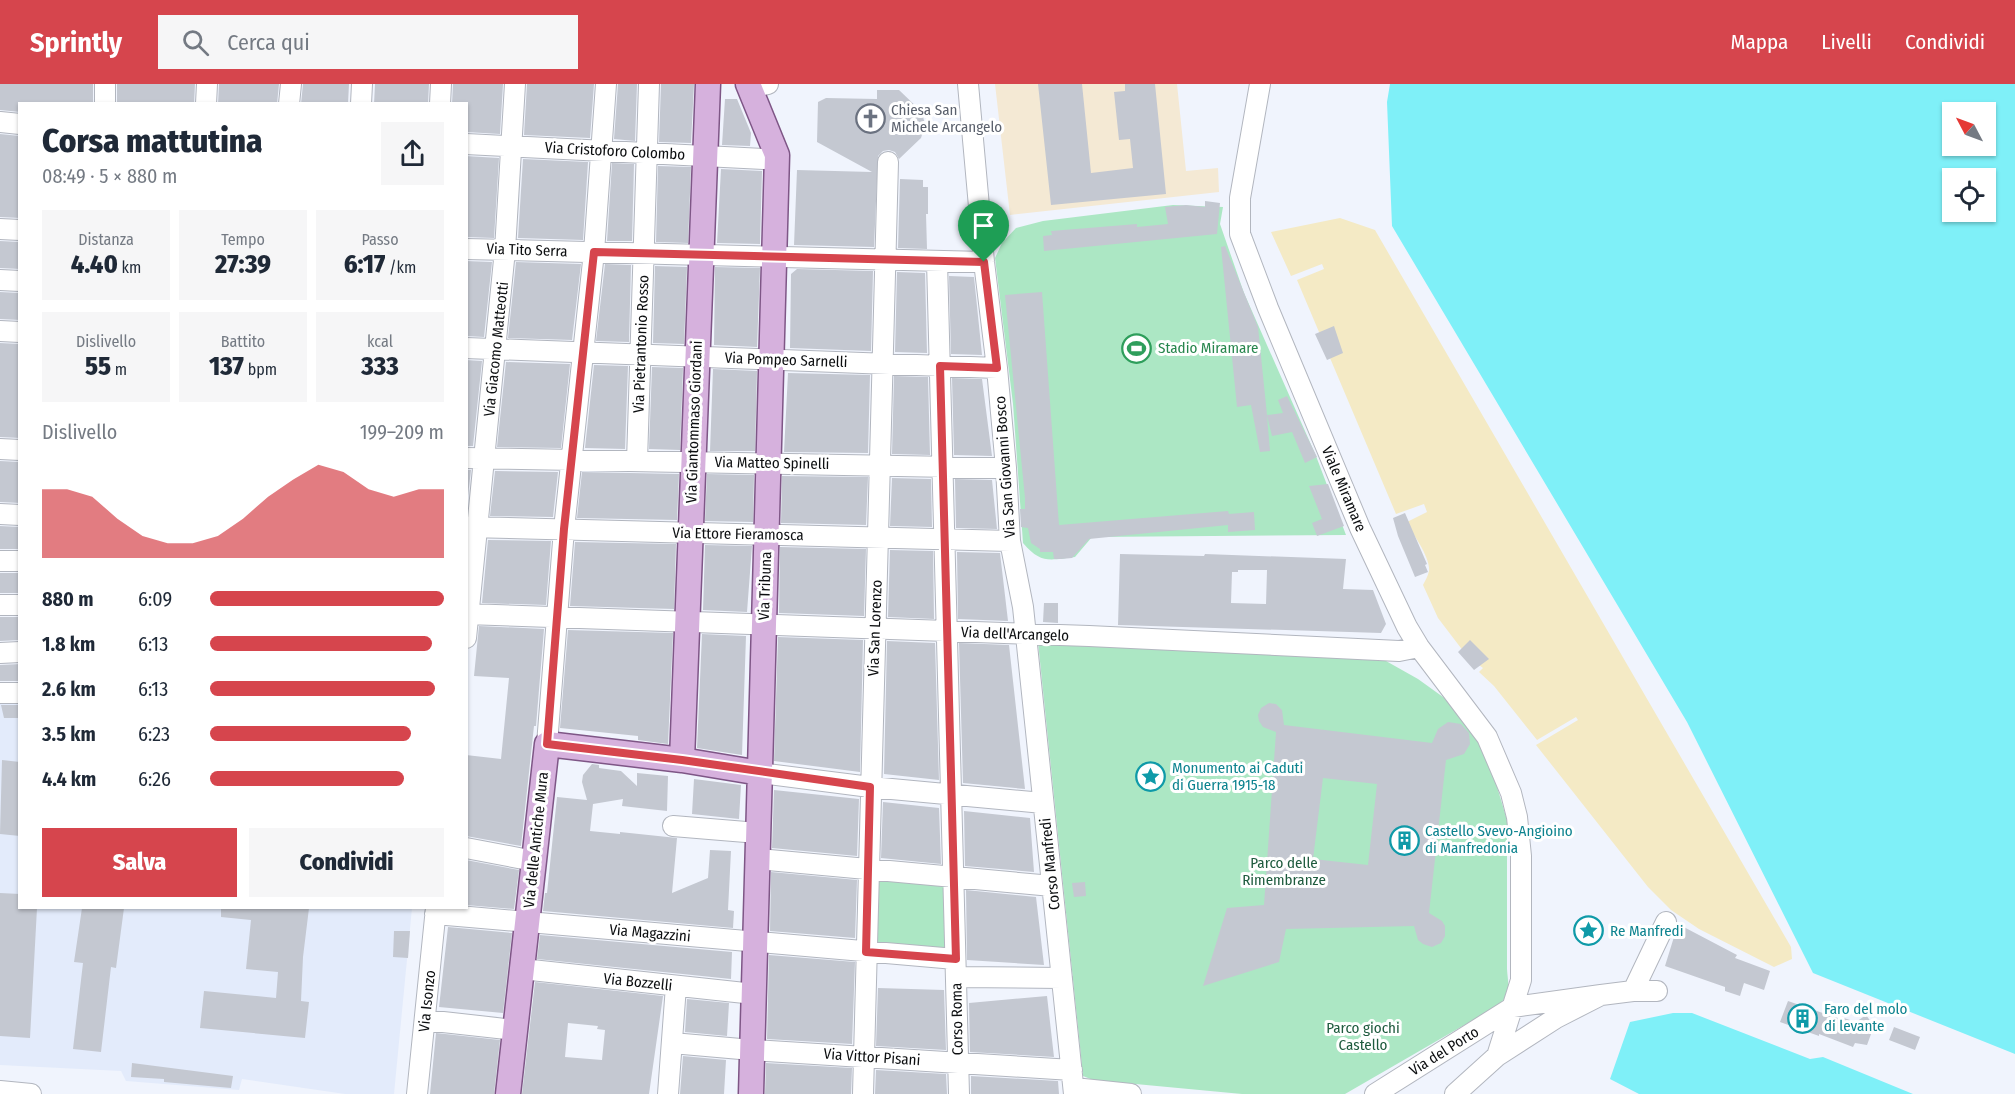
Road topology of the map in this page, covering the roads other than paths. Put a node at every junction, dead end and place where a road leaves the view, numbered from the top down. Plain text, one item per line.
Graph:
1 (105, 84) edge
2 (207, 84) edge
3 (291, 84) edge
4 (362, 84) edge
5 (441, 84) edge
6 (515, 84) edge
7 (606, 84) edge
8 (649, 84) edge
9 (708, 84) edge
10 (968, 84) edge
11 (1260, 84) edge
12 (755, 85) edge
13 (105, 102) edge
14 (206, 102) edge
15 (290, 102) edge
16 (361, 102) edge
17 (440, 102) edge
18 (0, 122) edge
19 (18, 124) edge
20 (468, 144) edge
21 (511, 146) junction
22 (602, 151) junction
23 (647, 153) junction
24 (705, 156) junction
25 (764, 159) dead end
26 (888, 162) dead end
27 (0, 229) edge
28 (18, 230) edge
29 (468, 249) edge
30 (505, 250) junction
31 (594, 252) junction
32 (644, 253) junction
33 (701, 255) junction
34 (774, 257) junction
35 (885, 260) junction
36 (937, 261) junction
37 (984, 262) junction
38 (0, 280) edge
39 (18, 281) edge
40 (0, 331) edge
41 (18, 332) edge
42 (468, 348) edge
43 (496, 349) junction
44 (584, 352) junction
45 (640, 355) junction
46 (697, 357) junction
47 (772, 359) junction
48 (882, 363) junction
49 (940, 366) junction
50 (997, 368) junction
51 (0, 449) edge
52 (18, 450) edge
53 (476, 458) edge
54 (572, 460) junction
55 (637, 461) junction
56 (693, 462) junction
57 (768, 463) junction
58 (879, 465) junction
59 (943, 467) junction
60 (1006, 468) junction
61 (0, 514) edge
62 (18, 515) edge
63 (472, 527) edge
64 (564, 529) junction
65 (690, 532) junction
66 (767, 534) junction
67 (877, 537) junction
68 (945, 539) junction
69 (1010, 541) junction
70 (0, 561) edge
71 (18, 561) edge
72 (0, 605) edge
73 (18, 605) edge
74 (468, 614) edge
75 (558, 618) junction
76 (687, 622) junction
77 (764, 625) junction
78 (875, 629) junction
79 (946, 632) junction
80 (1025, 634) junction
81 (1419, 646) junction
82 (18, 652) edge
83 (0, 653) edge
84 (0, 693) edge
85 (18, 693) edge
86 (547, 744) junction
87 (682, 760) junction
88 (760, 772) junction
89 (870, 787) junction
90 (951, 795) junction
91 (1043, 803) junction
92 (673, 826) dead end
93 (758, 833) junction
94 (468, 848) edge
95 (758, 859) junction
96 (534, 861) junction
97 (868, 869) junction
98 (953, 877) junction
99 (1052, 886) junction
100 (436, 911) edge
101 (1666, 922) dead end
102 (527, 923) junction
103 (755, 943) junction
104 (866, 952) junction
105 (956, 968) junction
106 (522, 969) junction
107 (1062, 978) junction
108 (676, 986) junction
109 (1633, 991) junction
110 (1658, 991) dead end
111 (754, 994) junction
112 (1601, 995) junction
113 (1513, 1007) junction
114 (425, 1020) junction
115 (515, 1030) junction
116 (672, 1043) junction
117 (752, 1050) junction
118 (1497, 1056) junction
119 (863, 1057) junction
120 (958, 1063) junction
121 (1073, 1084) edge
122 (0, 1091) edge
123 (31, 1094) edge
124 (417, 1094) edge
125 (508, 1094) edge
126 (668, 1094) edge
127 (751, 1094) edge
128 (863, 1094) edge
129 (959, 1094) edge
130 (1131, 1094) edge
131 (1375, 1094) edge
132 (1455, 1094) edge

1 - 13 street
2 - 14 street
3 - 15 street
4 - 16 street
5 - 17 street
6 - 21 street, Via Giacomo Matteotti
7 - 22 street, Via delle Antiche Mura
8 - 23 street, Via Pietrantonio Rosso
9 - 24 main road, Via Giantommaso Giordani
10 - 37 street, Via San Giovanni Bosco
11 - 81 street, Viale Miramare
12 - 34 main road, Via Tribuna
18 - 19 street
20 - 21 street, Via Cristoforo Colombo
21 - 22 street, Via Cristoforo Colombo
21 - 30 street, Via Giacomo Matteotti
22 - 23 street, Via Cristoforo Colombo
22 - 31 street, Via delle Antiche Mura
23 - 24 street, Via Cristoforo Colombo
23 - 32 street, Via Pietrantonio Rosso
24 - 25 street, Via Cristoforo Colombo
24 - 33 main road, Via Giantommaso Giordani
26 - 35 street, Via San Lorenzo
27 - 28 street
29 - 30 street, Via Tito Serra
30 - 31 street, Via Tito Serra
30 - 43 street, Via Giacomo Matteotti
31 - 32 street, Via Tito Serra
31 - 44 street, Via delle Antiche Mura
32 - 33 street, Via Tito Serra
32 - 45 street, Via Pietrantonio Rosso
33 - 34 street, Via Tito Serra
33 - 46 main road, Via Giantommaso Giordani
34 - 35 street, Via Tito Serra
34 - 47 main road, Via Tribuna
35 - 36 street, Via Tito Serra
35 - 48 street, Via San Lorenzo
36 - 37 street, Via Tito Serra
36 - 49 street, Corso Roma
37 - 50 street, Via San Giovanni Bosco
38 - 39 street
40 - 41 street
42 - 43 street, Via Pompeo Sarnelli
43 - 44 street, Via Pompeo Sarnelli
43 - 53 street, Via Giacomo Matteotti
44 - 45 street, Via Pompeo Sarnelli
44 - 54 street, Via delle Antiche Mura
45 - 46 street, Via Pompeo Sarnelli
45 - 55 street, Via Pietrantonio Rosso
46 - 47 street, Via Pompeo Sarnelli
46 - 56 main road, Via Giantommaso Giordani
47 - 48 street, Via Pompeo Sarnelli
47 - 57 main road, Via Tribuna
48 - 49 street, Via Pompeo Sarnelli
48 - 58 street, Via San Lorenzo
49 - 50 street, Via Pompeo Sarnelli
49 - 59 street, Corso Roma
50 - 60 street, Via San Giovanni Bosco
51 - 52 street
53 - 54 street, Via Matteo Spinelli
53 - 63 street, Via Giacomo Matteotti
54 - 55 street, Via Matteo Spinelli
54 - 64 street, Via delle Antiche Mura
55 - 56 street, Via Matteo Spinelli
56 - 57 street, Via Matteo Spinelli
56 - 65 main road, Via Giantommaso Giordani
57 - 58 street, Via Matteo Spinelli
57 - 66 main road, Via Tribuna
58 - 59 street, Via Matteo Spinelli
58 - 67 street, Via San Lorenzo
59 - 60 street, Via Matteo Spinelli
59 - 68 street, Corso Roma
60 - 69 street, Via San Giovanni Bosco
61 - 62 street
63 - 64 street, Via Ettore Fieramosca
63 - 74 street, Via Giacomo Matteotti
64 - 65 street, Via Ettore Fieramosca
64 - 75 street, Via delle Antiche Mura
65 - 66 street, Via Ettore Fieramosca
65 - 76 main road, Via Giantommaso Giordani
66 - 67 street, Via Ettore Fieramosca
66 - 77 main road, Via Tribuna
67 - 68 street, Via Ettore Fieramosca
67 - 78 street, Via San Lorenzo
68 - 69 street, Via Ettore Fieramosca
68 - 79 street, Corso Roma
69 - 80 street, Via San Giovanni Bosco
70 - 71 street
72 - 73 street
74 - 75 street, Via dell'Arcangelo
75 - 76 street, Via dell'Arcangelo
75 - 86 street, Via delle Antiche Mura
76 - 77 street, Via dell'Arcangelo
76 - 87 main road, Via Giantommaso Giordani
77 - 78 street, Via dell'Arcangelo
77 - 88 main road, Via Tribuna
78 - 79 street, Via dell'Arcangelo
78 - 89 street, Via San Lorenzo
79 - 80 street, Via dell'Arcangelo
79 - 90 street, Corso Roma
80 - 81 street, Via dell'Arcangelo
80 - 91 street, Corso Manfredi
81 - 113 street, Viale Miramare
82 - 83 street
84 - 85 street
86 - 87 main road
86 - 96 main road, Via delle Antiche Mura
87 - 88 main road
88 - 89 street
88 - 93 main road, Via Tribuna
89 - 90 street
89 - 97 street, Via San Lorenzo
90 - 91 street
90 - 98 street, Corso Roma
91 - 99 street, Corso Manfredi
92 - 93 street
93 - 95 main road, Via Tribuna
94 - 96 street
95 - 97 street
95 - 103 main road, Via Tribuna
96 - 102 main road, Via delle Antiche Mura
97 - 98 street
97 - 104 street, Via San Lorenzo
98 - 99 street
98 - 105 street, Corso Roma
99 - 107 street, Corso Manfredi
100 - 102 street, Via Magazzini
100 - 114 street, Via Isonzo
101 - 109 street
102 - 103 street, Via Magazzini
102 - 106 main road, Via delle Antiche Mura
103 - 104 street, Via Magazzini
103 - 111 main road, Via Tribuna
104 - 105 street, Via Magazzini
104 - 119 street, Via San Lorenzo
105 - 107 street, Via Magazzini
105 - 120 street, Corso Roma
106 - 108 street, Via Bozzelli
106 - 115 main road, Via delle Antiche Mura
107 - 121 street, Corso Manfredi
108 - 111 street, Via Bozzelli
108 - 116 street
109 - 110 street
109 - 112 street
111 - 117 main road, Via Tribuna
112 - 113 street
112 - 118 street
113 - 118 street, Viale Miramare
113 - 131 street, Via del Porto
114 - 115 street
114 - 124 street, Via Isonzo
115 - 125 main road, Via delle Antiche Mura
116 - 117 street, Via Vittor Pisani
116 - 126 street
117 - 119 street, Via Vittor Pisani
117 - 127 main road, Via Tribuna
118 - 132 street
119 - 120 street, Via Vittor Pisani
119 - 128 street, Via San Lorenzo
120 - 121 street, Via Vittor Pisani
120 - 129 street, Corso Roma
121 - 130 street
122 - 123 street

